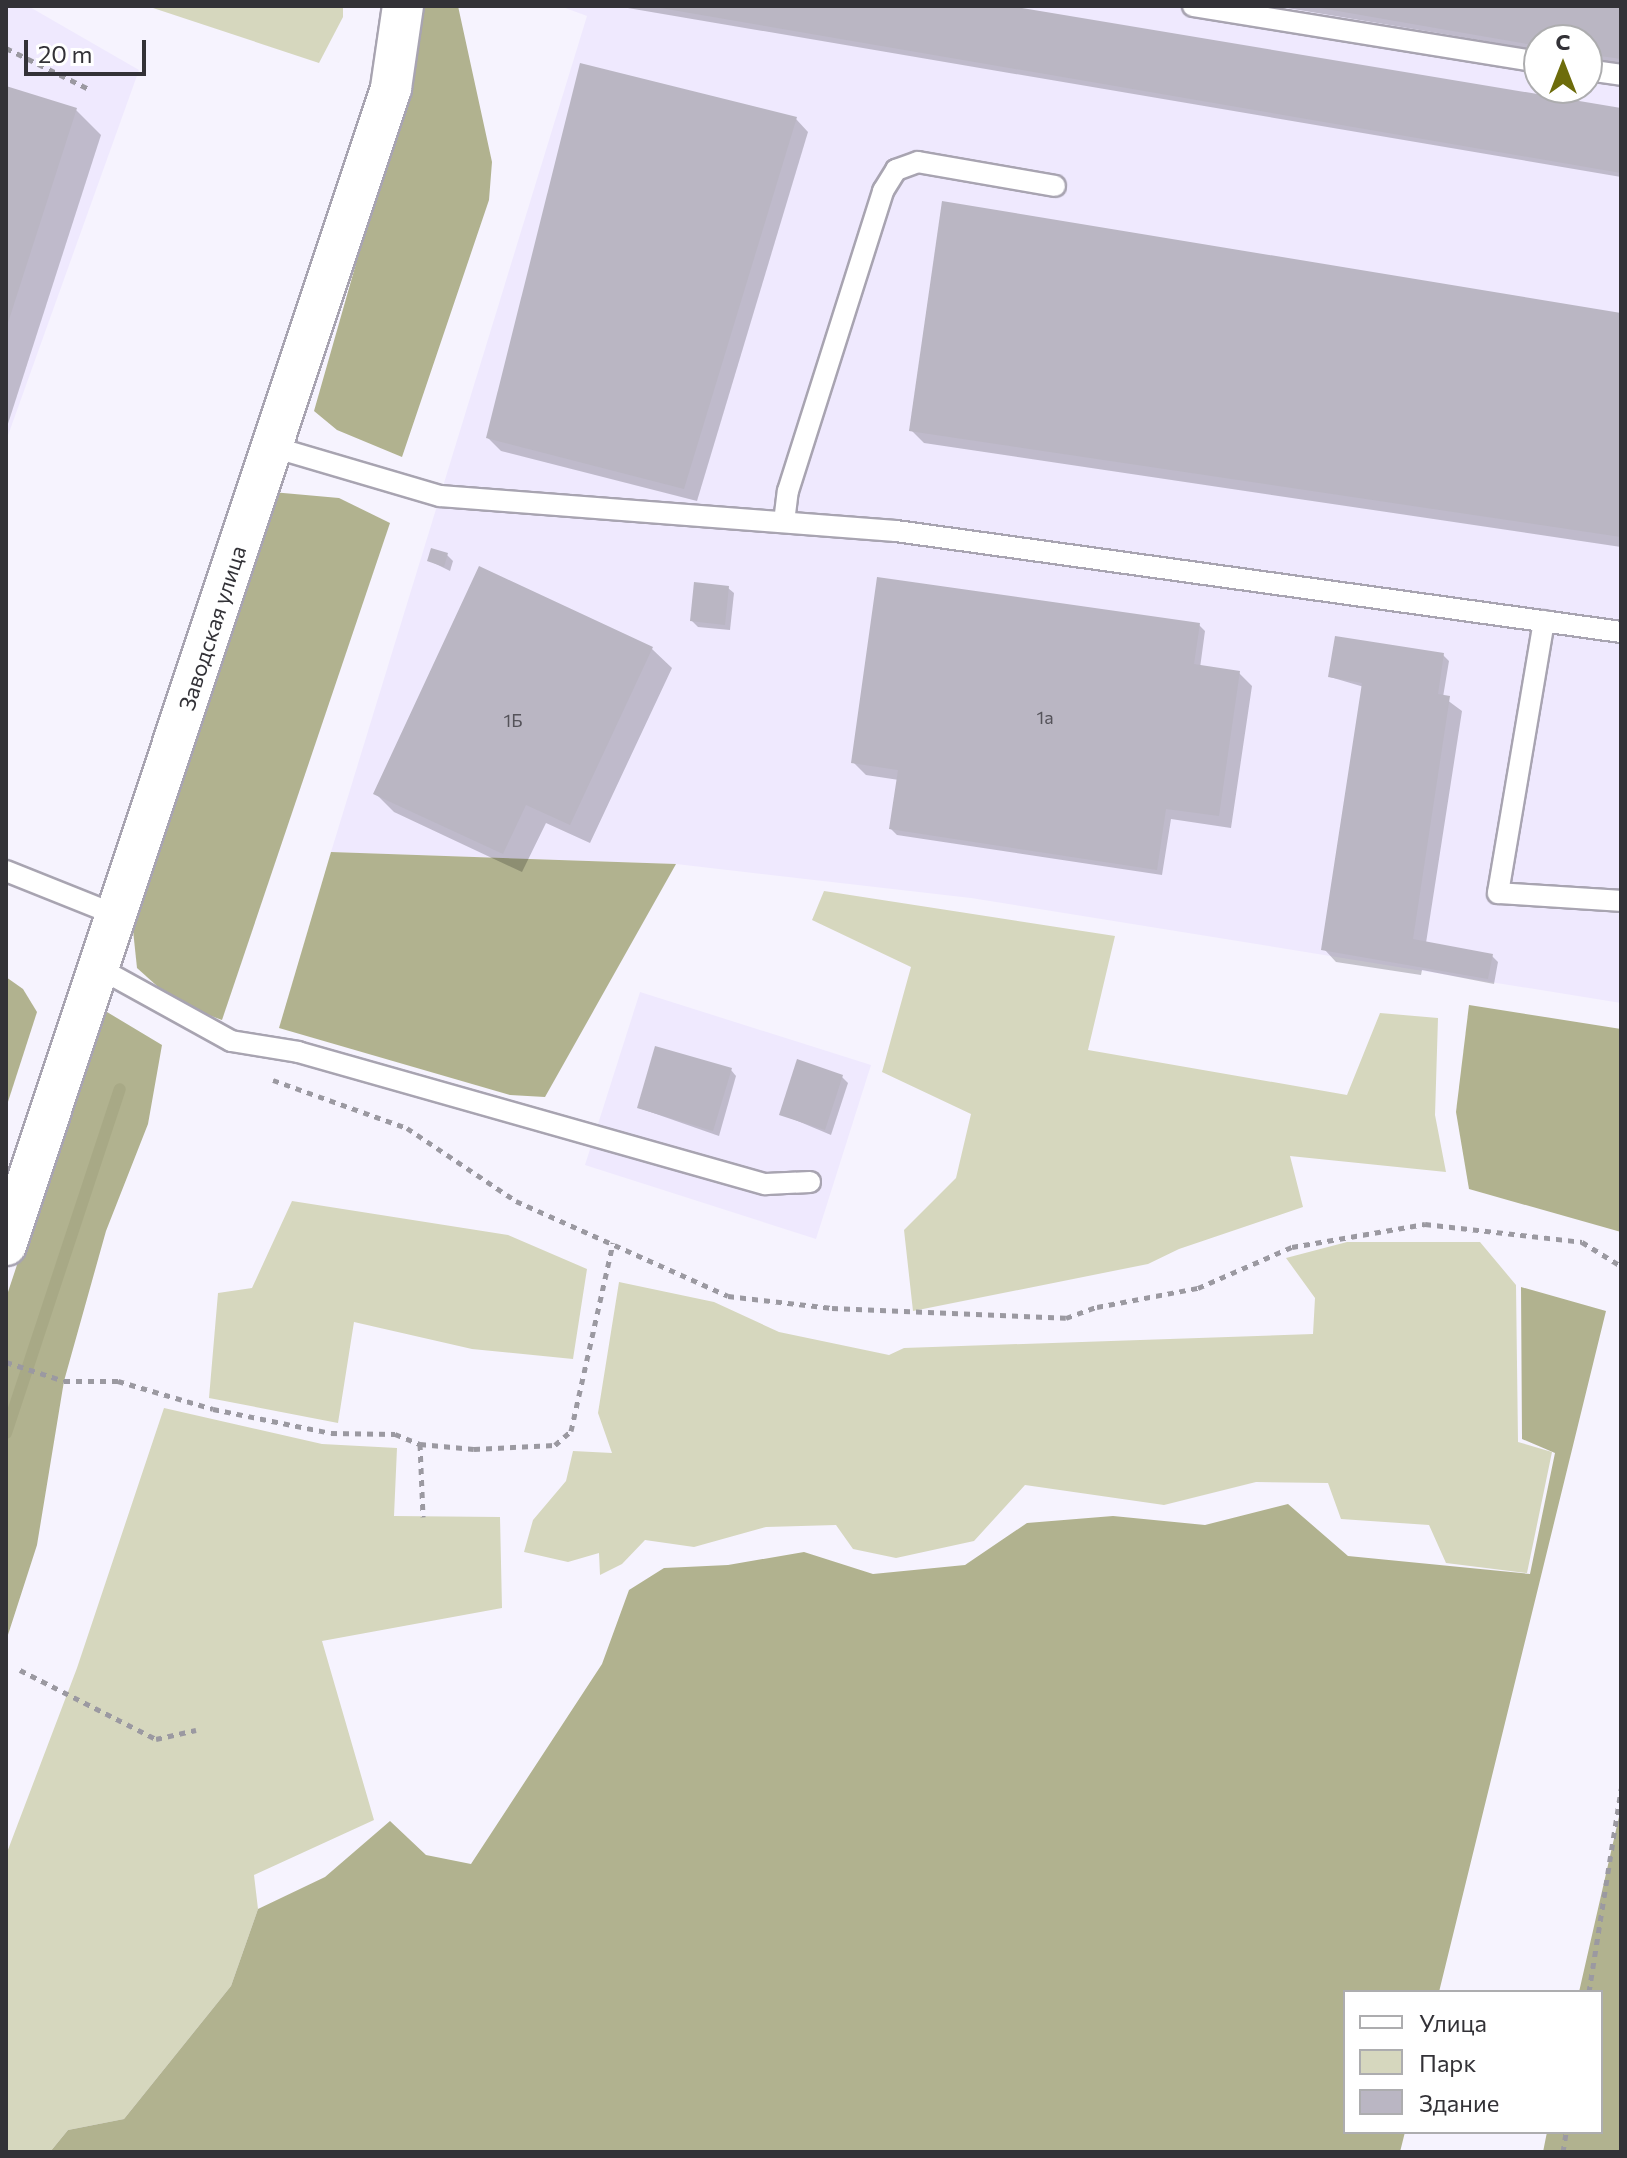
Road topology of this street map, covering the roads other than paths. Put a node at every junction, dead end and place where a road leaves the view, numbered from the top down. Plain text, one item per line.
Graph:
1 (403, 6) edge
2 (1193, 6) edge
3 (1523, 59) edge
4 (1055, 186) dead end
5 (273, 447) junction
6 (784, 522) junction
7 (1544, 621) junction
8 (1621, 632) edge
9 (6, 871) edge
10 (1621, 901) edge
11 (116, 915) junction
12 (99, 968) junction
13 (810, 1182) dead end
14 (6, 1245) edge

1 - 5 street, Заводская улица
2 - 3 lane
4 - 6 lane
5 - 6 lane
5 - 11 street, Заводская улица
6 - 7 lane
7 - 8 lane
7 - 10 lane
9 - 11 lane
11 - 12 street, Заводская улица
12 - 13 lane
12 - 14 street, Заводская улица

